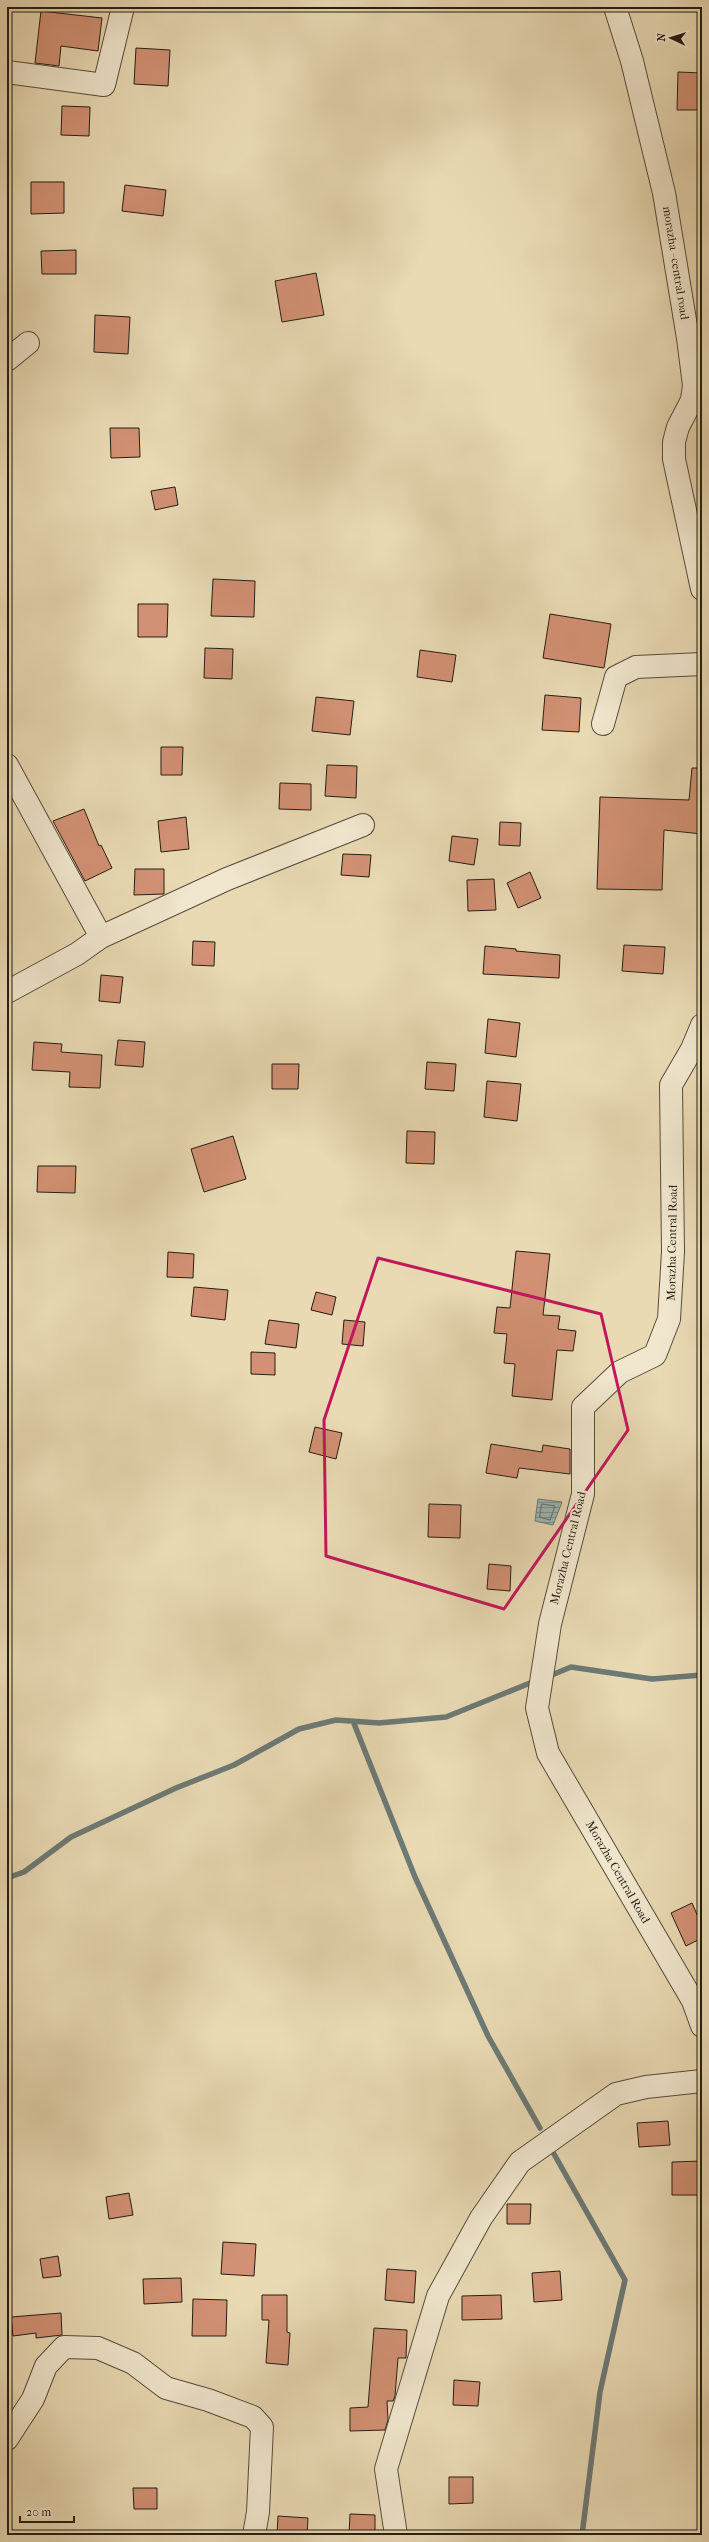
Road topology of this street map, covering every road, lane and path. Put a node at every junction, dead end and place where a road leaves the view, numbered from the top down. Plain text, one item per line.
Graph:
1 (123, 7) edge
2 (615, 7) edge
3 (7, 72) edge
4 (28, 343) dead end
5 (7, 360) edge
6 (697, 400) edge
7 (702, 589) edge
8 (702, 664) edge
9 (604, 724) dead end
10 (7, 766) edge
11 (363, 825) dead end
12 (101, 937) junction
13 (7, 992) edge
14 (702, 1025) edge
15 (702, 2026) edge
16 (702, 2081) edge
17 (7, 2439) edge
18 (254, 2535) edge
19 (396, 2535) edge

1 - 3 street
2 - 6 street, morazha - central road
4 - 5 street
6 - 7 street, morazha - central road
8 - 9 street
10 - 12 street
11 - 12 street
12 - 13 street
14 - 15 street, Morazha Central Road
16 - 19 street
17 - 18 street

